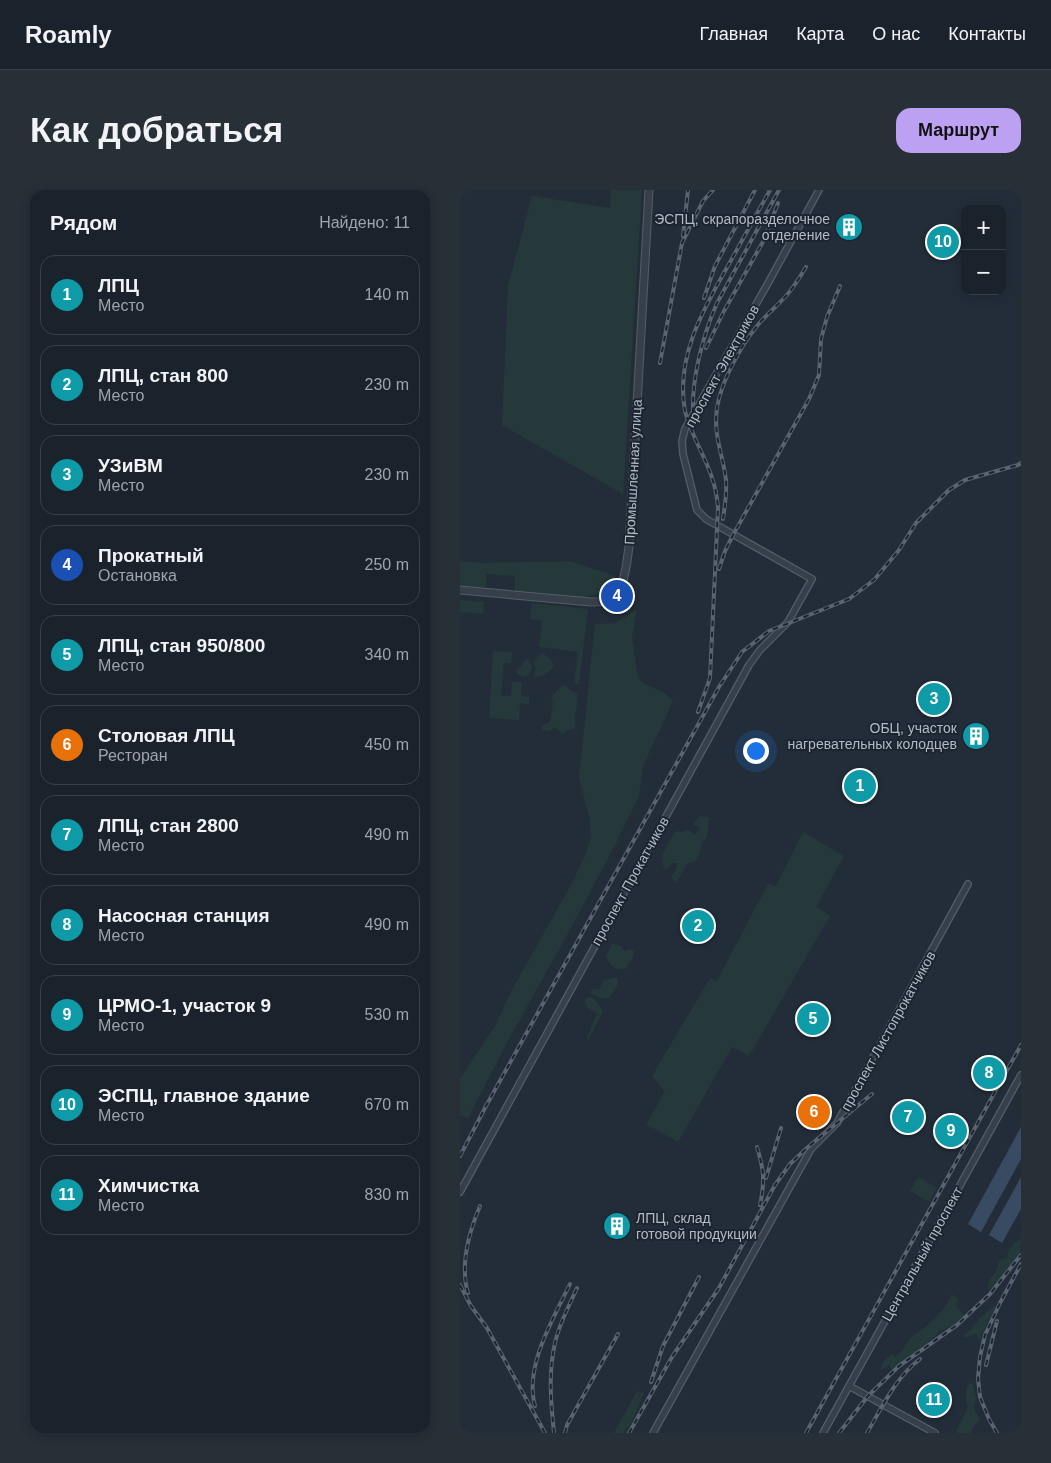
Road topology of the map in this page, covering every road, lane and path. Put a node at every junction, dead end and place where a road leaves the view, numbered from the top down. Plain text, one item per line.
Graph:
1 (649, 190) edge
2 (819, 190) edge
3 (812, 579) joint
4 (460, 590) edge
5 (968, 884) dead end
6 (1021, 1075) edge
7 (460, 1192) edge
8 (849, 1386) junction
9 (653, 1433) edge
10 (823, 1433) edge
11 (935, 1433) edge

1 - 4 street, Промышленная улица
2 - 3 street, проспект Электриков
3 - 7 street, проспект Прокатчиков
5 - 9 street, проспект Листопрокатчиков
6 - 8 street, Центральный проспект
8 - 10 street, Центральный проспект
8 - 11 street

